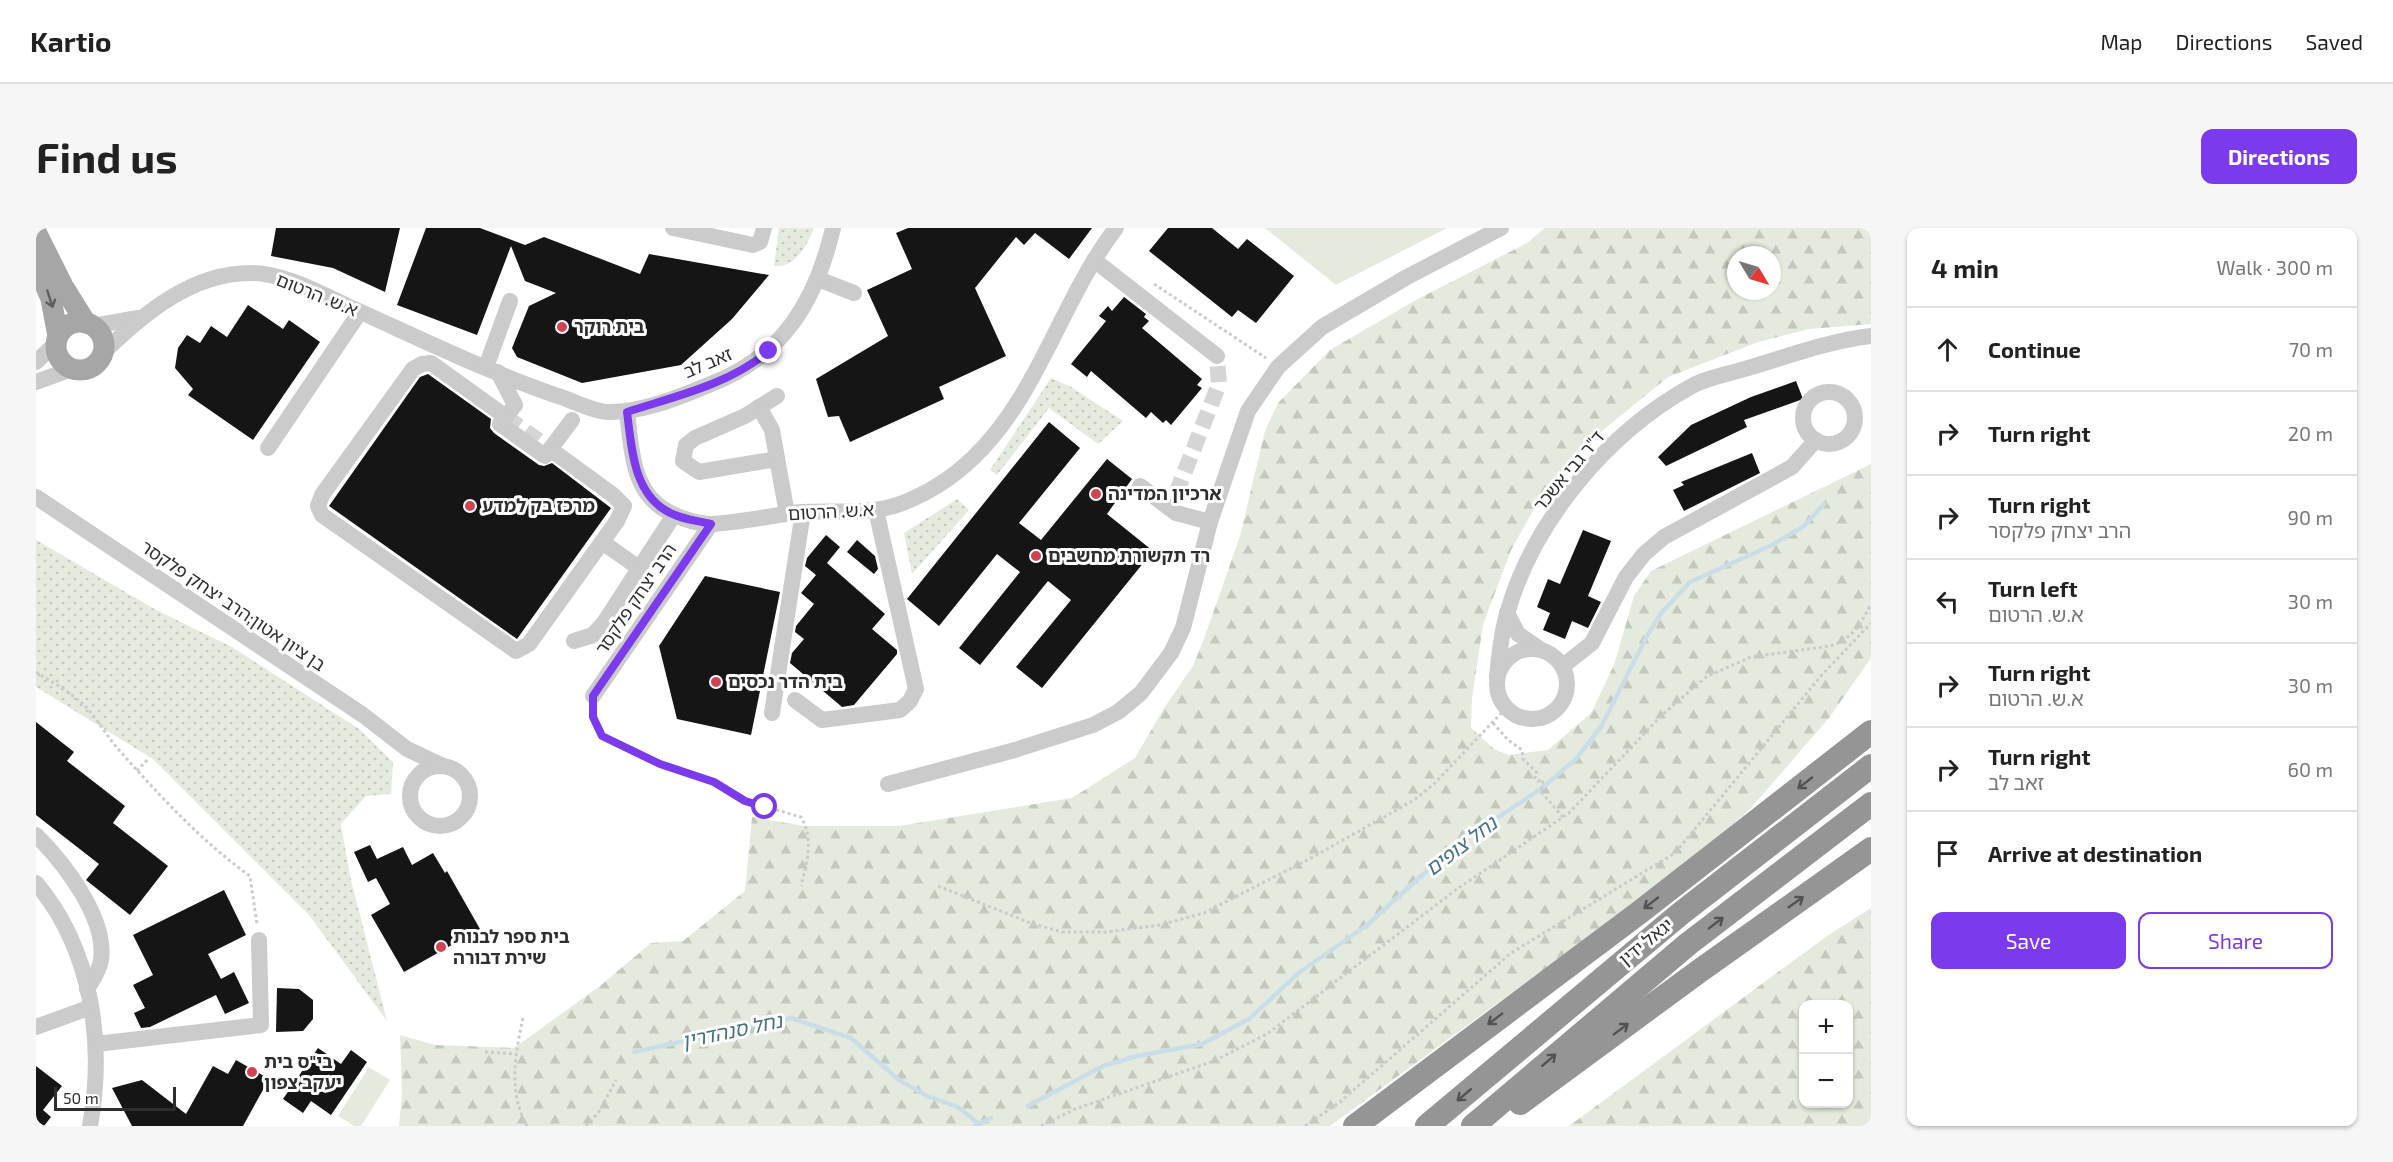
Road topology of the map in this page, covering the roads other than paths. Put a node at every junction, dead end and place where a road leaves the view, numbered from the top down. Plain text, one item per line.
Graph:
1 (673, 228) edge
2 (764, 228) edge
3 (833, 228) edge
4 (1116, 228) edge
5 (1501, 228) edge
6 (36, 232) edge
7 (1094, 260) junction
8 (36, 263) edge
9 (818, 279) junction
10 (854, 293) dead end
11 (510, 301) dead end
12 (360, 312) junction
13 (147, 315) junction
14 (90, 325) junction
15 (1871, 336) edge
16 (56, 340) junction
17 (103, 353) junction
18 (1217, 356) dead end
19 (36, 362) edge
20 (72, 369) junction
21 (492, 370) junction
22 (36, 382) edge
23 (777, 396) dead end
24 (759, 407) junction
25 (627, 412) junction
26 (506, 417) junction
27 (572, 420) dead end
28 (1816, 440) dead end
29 (268, 448) dead end
30 (550, 449) junction
31 (777, 459) junction
32 (1140, 486) dead end
33 (36, 498) edge
34 (876, 510) junction
35 (795, 513) junction
36 (674, 515) junction
37 (1210, 522) junction
38 (711, 524) junction
39 (602, 542) junction
40 (639, 568) junction
41 (1507, 614) junction
42 (574, 641) dead end
43 (1540, 649) junction
44 (1563, 666) junction
45 (1497, 676) junction
46 (593, 696) road end
47 (795, 700) dead end
48 (772, 713) dead end
49 (1871, 731) edge
50 (407, 749) junction
51 (441, 765) junction
52 (1871, 766) edge
53 (416, 778) junction
54 (888, 784) dead end
55 (1871, 804) edge
56 (36, 835) edge
57 (1871, 849) edge
58 (36, 883) edge
59 (259, 940) road end
60 (87, 989) junction
61 (91, 1007) junction
62 (36, 1027) edge
63 (96, 1044) junction
64 (1429, 1070) junction
65 (90, 1126) edge
66 (1354, 1126) edge
67 (1370, 1126) edge
68 (1427, 1126) edge
69 (1473, 1126) edge
70 (1489, 1126) edge

1 - 2 street
3 - 9 street, זאב לב
4 - 7 street, א.ש. הרטום
5 - 37 street
6 - 14 main road
7 - 18 street
7 - 34 street, א.ש. הרטום
8 -> 16 main road
9 - 10 street
9 - 25 street, זאב לב
11 - 21 street
12 - 13 street, א.ש. הרטום
12 - 21 street, א.ש. הרטום
12 - 29 street
13 - 14 street, א.ש. הרטום
13 - 17 street, א.ש. הרטום
14 - 16 main road
14 - 17 main road
15 - 41 street, ד"ר גבי אשכר
16 - 19 street
16 - 20 main road
17 - 20 main road
20 - 22 street
21 - 25 street, א.ש. הרטום
21 - 26 street
23 - 24 street
24 - 31 street
24 - 31 street
25 - 36 street, א.ש. הרטום
26 - 30 street
26 - 39 street
27 - 30 street
28 - 44 street
30 - 39 street
31 - 35 street
32 - 37 street
33 - 50 street, בן ציון אטון;הרב יצחק פלקסר
34 - 35 street, א.ש. הרטום
34 - 47 street
35 - 38 street, א.ש. הרטום
35 - 48 street
36 - 38 street, א.ש. הרטום
36 - 40 street
37 - 54 street
38 - 46 street, הרב יצחק פלקסר
39 - 40 street
40 - 42 street
41 - 43 street
41 - 45 street, ד"ר גבי אשכר
43 - 44 street
43 - 45 street
44 - 45 street
49 -> 64 highway
50 - 51 street, בן ציון אטון;הרב יצחק פלקסר
50 - 53 street
51 - 53 street
51 - 53 street
52 -> 68 highway, יגאל ידין
69 -> 55 highway, יגאל ידין
56 - 60 street
70 -> 57 highway
58 - 60 street
59 - 63 street
60 - 61 street
61 - 62 street
61 - 63 street
63 - 65 street
64 - 66 highway
64 - 67 highway

